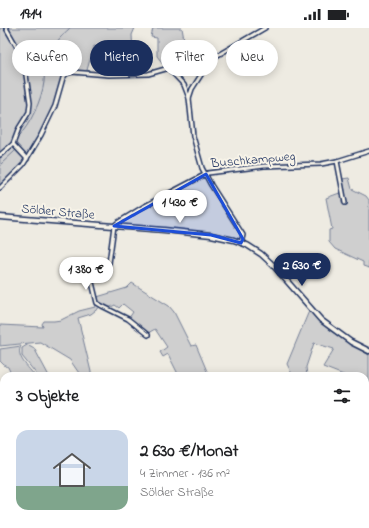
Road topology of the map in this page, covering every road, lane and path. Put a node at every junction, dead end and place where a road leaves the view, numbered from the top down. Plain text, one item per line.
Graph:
1 (6, 28) edge
2 (265, 28) edge
3 (218, 55) edge
4 (161, 71) edge
5 (176, 76) edge
6 (200, 76) edge
7 (189, 98) junction
8 (12, 144) junction
9 (369, 151) edge
10 (0, 155) edge
11 (27, 158) junction
12 (336, 161) junction
13 (206, 174) junction
14 (0, 188) edge
15 (345, 203) dead end
16 (0, 217) edge
17 (114, 226) junction
18 (241, 243) junction
19 (148, 335) dead end
20 (369, 351) edge

1 - 8 street
2 - 3 street
4 - 11 street
5 - 7 street
6 - 7 street
7 - 13 street
8 - 10 street
8 - 11 street
9 - 12 street, Buschkampweg
11 - 14 street
12 - 13 street, Buschkampweg
12 - 15 street
13 - 17 street, Buschkampweg
13 - 18 street
16 - 17 main road, Sölder Straße
17 - 18 main road, Sölder Straße
17 - 19 street
18 - 20 main road, Sölder Straße

